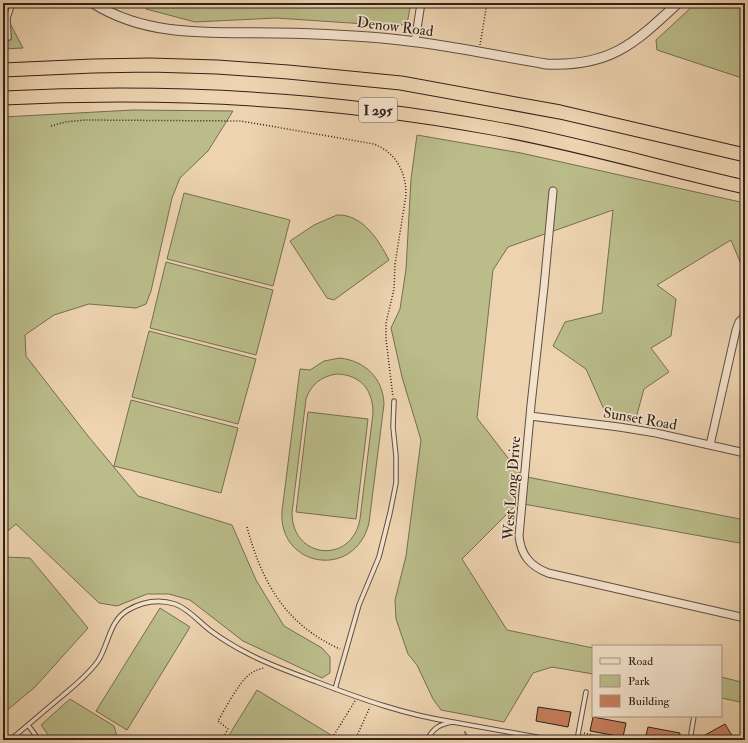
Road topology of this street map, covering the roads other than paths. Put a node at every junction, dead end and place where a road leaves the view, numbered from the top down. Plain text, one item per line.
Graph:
1 (13, 3) edge
2 (93, 3) edge
3 (421, 3) edge
4 (678, 3) edge
5 (9, 38) dead end
6 (415, 42) junction
7 (3, 70) edge
8 (3, 98) edge
9 (745, 155) edge
10 (745, 187) edge
11 (554, 191) dead end
12 (745, 316) edge
13 (394, 401) road end
14 (530, 416) junction
15 (710, 445) junction
16 (745, 453) edge
17 (745, 618) edge
18 (335, 689) junction
19 (586, 692) dead end
20 (694, 717) edge
21 (453, 722) junction
22 (28, 725) junction
23 (10, 740) edge
24 (39, 740) edge
25 (427, 740) edge
26 (553, 740) edge
27 (577, 740) edge
28 (690, 740) edge

1 - 5 lane
2 - 6 street, Denow Road
3 - 6 street
4 - 6 street, Denow Road
7 - 9 highway, I 295
8 - 10 highway, I 295
11 - 14 street, West Long Drive
12 - 15 street
13 - 18 lane
14 - 15 street, Sunset Road
14 - 17 street, West Long Drive
15 - 16 street, Sunset Road
18 - 21 lane
18 - 22 lane
19 - 27 lane
20 - 28 lane
21 - 25 lane
21 - 26 lane
22 - 23 lane
22 - 24 lane

